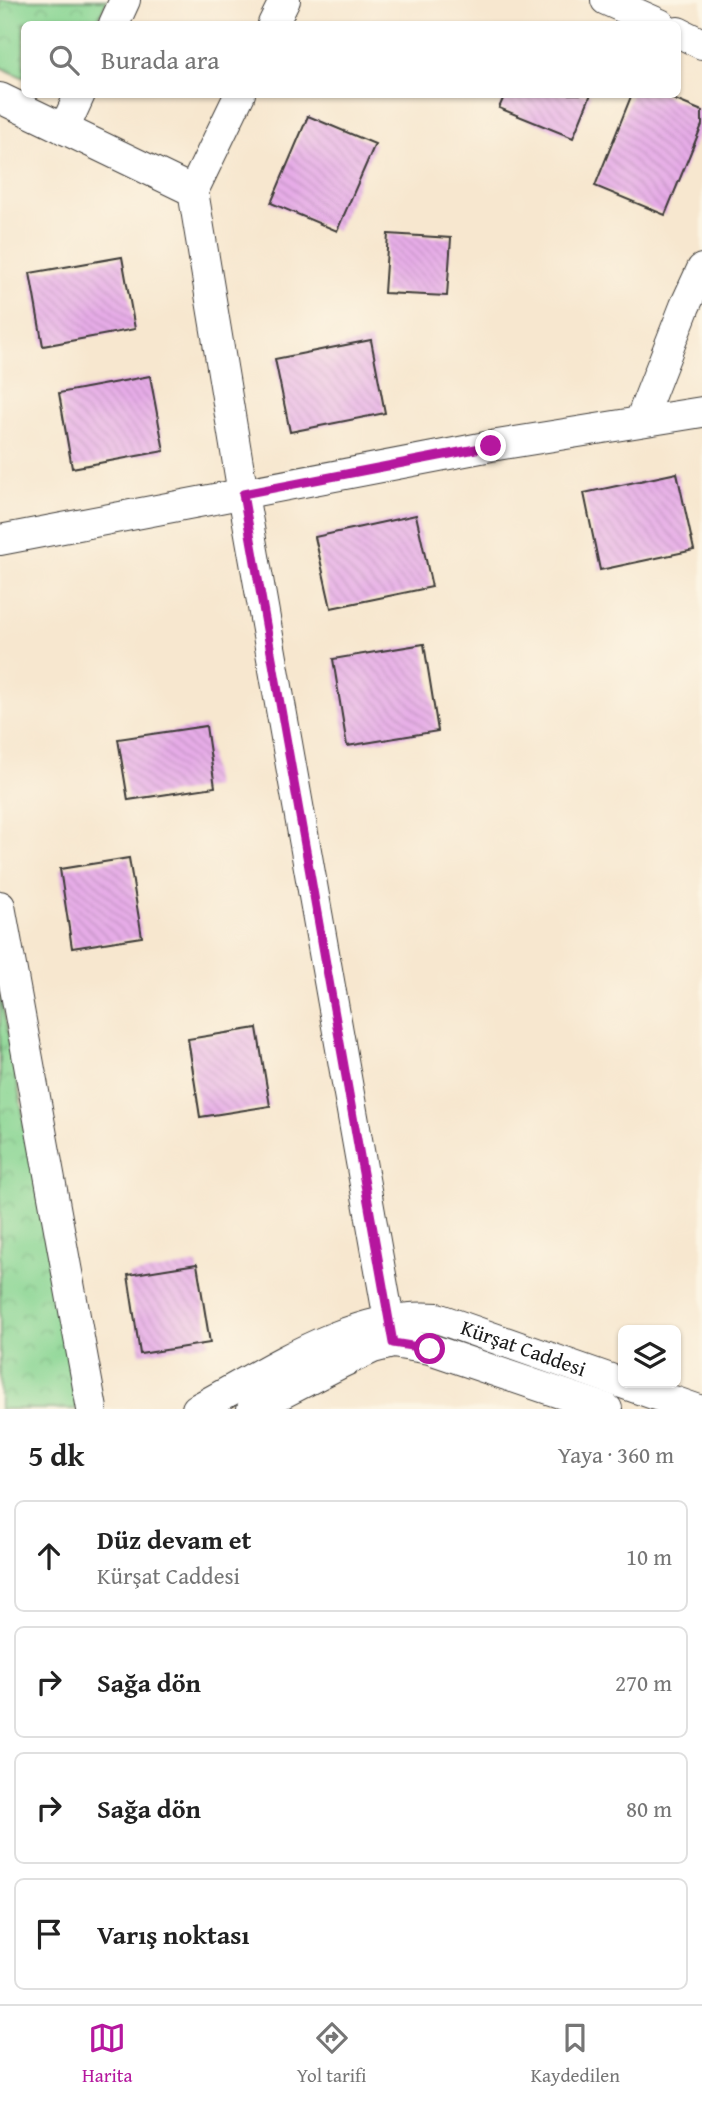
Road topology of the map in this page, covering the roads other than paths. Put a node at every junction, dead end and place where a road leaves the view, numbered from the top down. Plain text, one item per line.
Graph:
1 (125, 0) edge
2 (285, 0) edge
3 (606, 0) edge
4 (115, 21) edge
5 (274, 21) edge
6 (653, 21) edge
7 (681, 35) edge
8 (702, 44) edge
9 (0, 98) edge
10 (78, 98) edge
11 (238, 98) edge
12 (64, 129) junction
13 (193, 191) junction
14 (702, 269) edge
15 (693, 312) edge
16 (702, 412) edge
17 (640, 421) junction
18 (243, 494) junction
19 (0, 540) edge
20 (0, 906) edge
21 (392, 1332) junction
22 (92, 1409) edge
23 (197, 1409) edge
24 (252, 1409) edge
25 (607, 1409) edge
26 (696, 1409) edge

1 - 4 street
2 - 5 street
3 - 6 street
7 - 8 street
9 - 12 street
10 - 12 street
11 - 13 street
12 - 13 street
13 - 18 street
14 - 15 street
15 - 17 street
16 - 17 street
17 - 18 street
18 - 19 street
18 - 21 street
20 - 22 street
21 - 23 street, Kürşat Caddesi
21 - 24 street, Kürşat Caddesi
21 - 25 street, Kürşat Caddesi
21 - 26 street, Kürşat Caddesi

